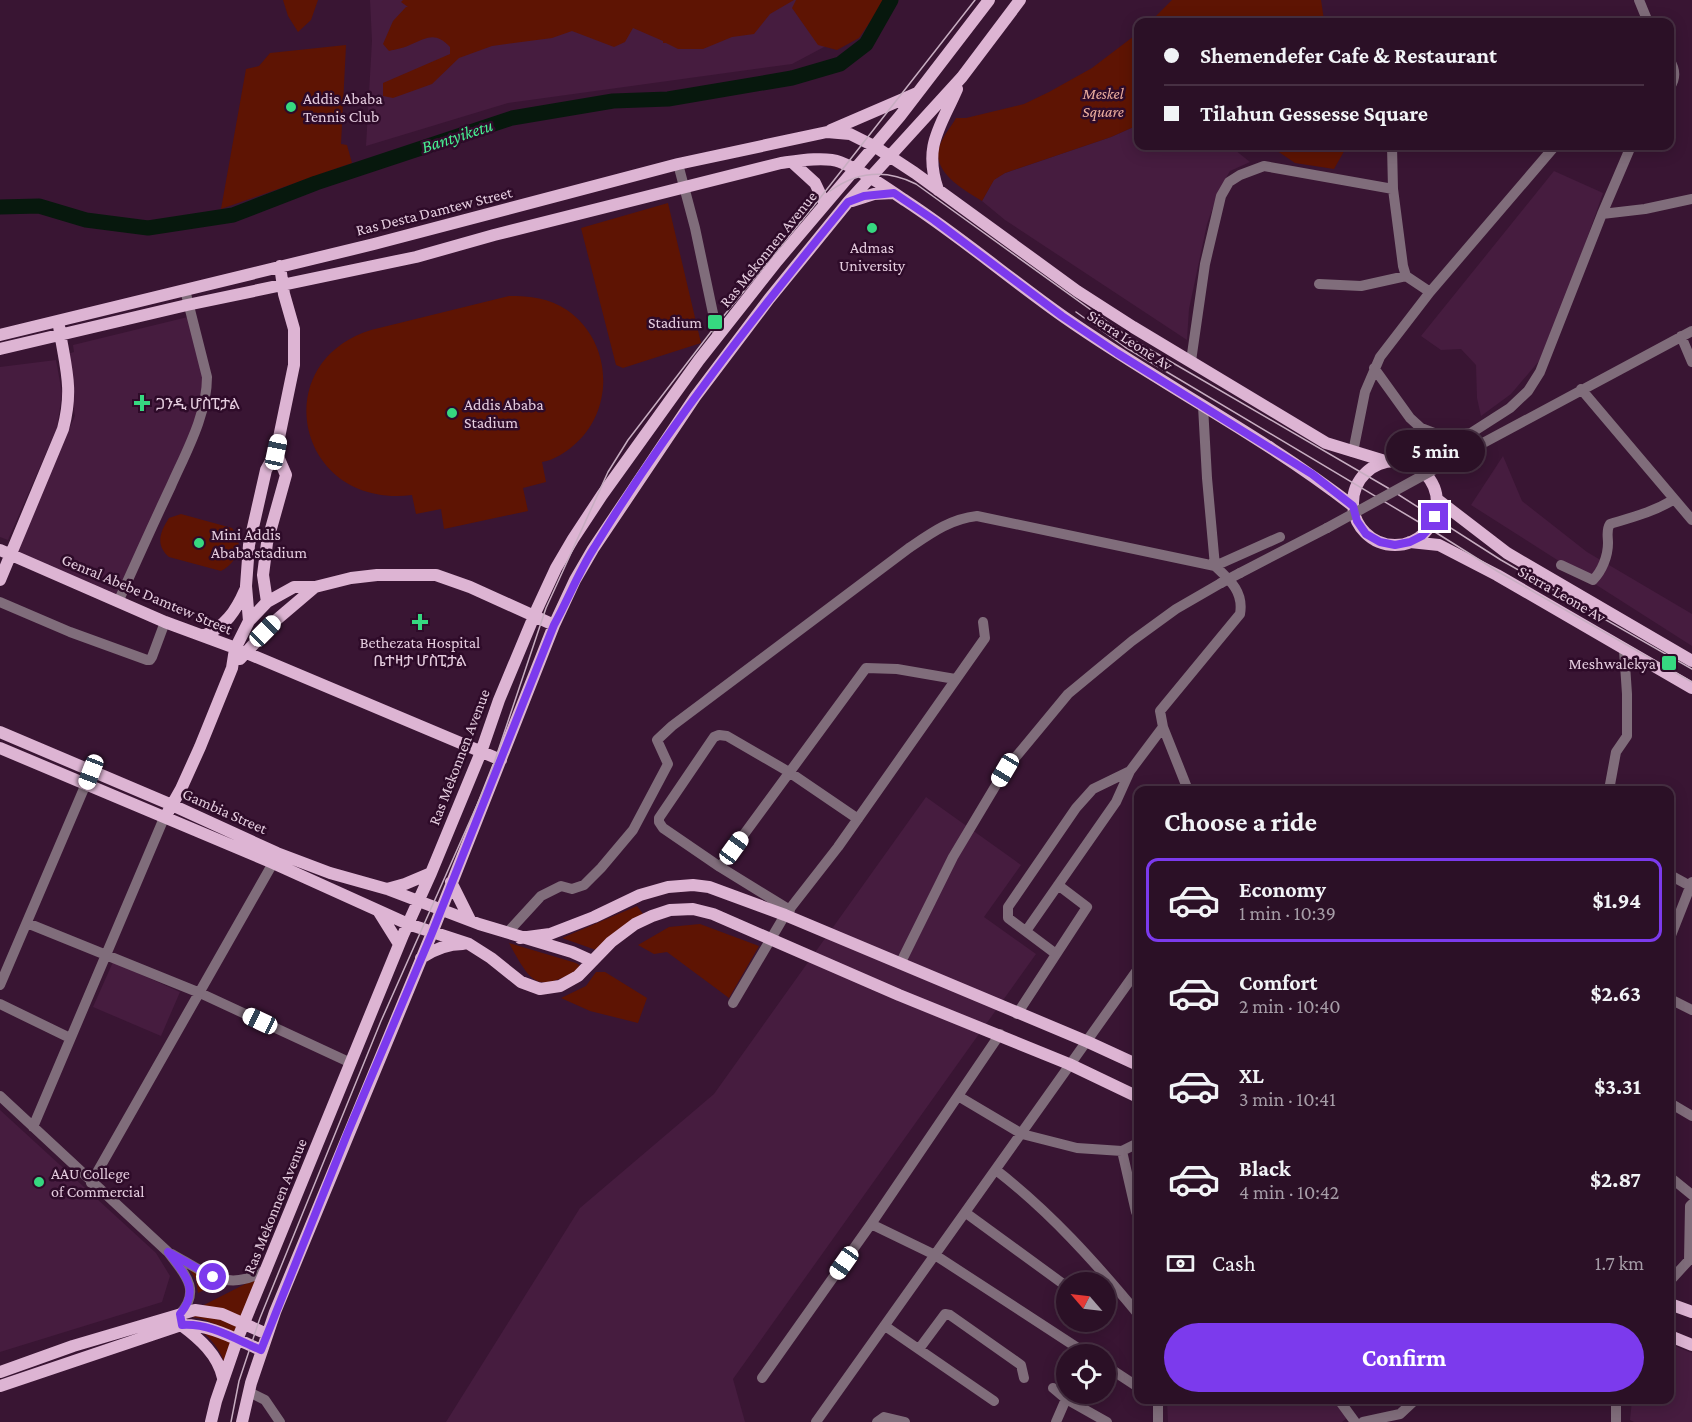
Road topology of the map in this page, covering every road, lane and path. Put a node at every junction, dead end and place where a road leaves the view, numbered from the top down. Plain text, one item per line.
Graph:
1 (989, 0) edge
2 (1020, 0) edge
3 (1643, 2) edge
4 (1647, 18) edge
5 (962, 77) junction
6 (918, 92) junction
7 (827, 132) junction
8 (874, 146) junction
9 (1392, 150) edge
10 (1552, 150) edge
11 (1629, 150) edge
12 (889, 156) junction
13 (792, 162) junction
14 (678, 164) junction
15 (854, 169) junction
16 (870, 178) junction
17 (685, 187) junction
18 (1393, 189) junction
19 (938, 190) junction
20 (894, 193) junction
21 (1692, 199) edge
22 (848, 202) junction
23 (825, 204) junction
24 (1602, 214) junction
25 (280, 266) junction
26 (1406, 276) junction
27 (283, 284) junction
28 (1319, 284) dead end
29 (185, 290) junction
30 (1430, 292) junction
31 (187, 305) junction
32 (58, 321) junction
33 (1692, 330) edge
34 (60, 334) junction
35 (0, 335) edge
36 (1681, 336) junction
37 (718, 337) junction
38 (0, 349) edge
39 (1191, 361) junction
40 (1692, 363) edge
41 (1374, 368) junction
42 (1581, 389) junction
43 (1203, 406) junction
44 (276, 452) junction
45 (1353, 452) junction
46 (1385, 461) junction
47 (1438, 500) junction
48 (1673, 500) junction
49 (1353, 506) junction
50 (1691, 518) edge
51 (1280, 537) dead end
52 (1410, 542) junction
53 (5, 552) edge
54 (1562, 565) dead end
55 (1215, 566) junction
56 (0, 580) edge
57 (246, 586) junction
58 (315, 587) junction
59 (118, 600) junction
60 (0, 602) edge
61 (267, 602) junction
62 (534, 617) junction
63 (249, 621) junction
64 (165, 622) junction
65 (983, 622) dead end
66 (554, 625) junction
67 (203, 636) junction
68 (1624, 650) junction
69 (240, 651) junction
70 (1692, 661) edge
71 (955, 679) junction
72 (1692, 688) edge
73 (1163, 727) junction
74 (0, 732) edge
75 (0, 748) edge
76 (481, 752) junction
77 (501, 760) junction
78 (1130, 771) junction
79 (91, 772) junction
80 (789, 772) junction
81 (86, 785) junction
82 (1186, 786) edge
83 (1610, 786) edge
84 (172, 805) junction
85 (164, 818) junction
86 (858, 819) junction
87 (273, 863) junction
88 (720, 867) junction
89 (431, 873) junction
90 (1674, 877) edge
91 (452, 882) junction
92 (1058, 885) junction
93 (1692, 885) edge
94 (387, 889) junction
95 (418, 901) junction
96 (441, 910) junction
97 (379, 912) junction
98 (788, 913) junction
99 (470, 920) junction
100 (27, 923) junction
101 (408, 924) junction
102 (1674, 926) edge
103 (1026, 931) junction
104 (432, 933) junction
105 (507, 933) junction
106 (520, 938) junction
107 (770, 938) junction
108 (399, 944) junction
109 (469, 944) junction
110 (1056, 954) junction
111 (105, 955) junction
112 (420, 959) junction
113 (592, 961) junction
114 (900, 964) junction
115 (1134, 978) edge
116 (0, 985) edge
117 (200, 993) junction
118 (1674, 1001) edge
119 (733, 1003) dead end
120 (0, 1004) edge
121 (1692, 1010) edge
122 (1017, 1014) junction
123 (1000, 1035) junction
124 (70, 1038) junction
125 (1088, 1042) junction
126 (351, 1063) junction
127 (1134, 1063) edge
128 (1069, 1064) junction
129 (1134, 1095) edge
130 (0, 1096) edge
131 (958, 1096) junction
132 (1674, 1105) edge
133 (1692, 1116) edge
134 (33, 1127) junction
135 (1022, 1134) junction
136 (1134, 1145) edge
137 (1122, 1151) junction
138 (996, 1170) junction
139 (1674, 1180) edge
140 (91, 1183) junction
141 (1692, 1195) edge
142 (1134, 1203) edge
143 (1692, 1204) edge
144 (966, 1213) junction
145 (871, 1224) junction
146 (168, 1252) junction
147 (935, 1255) junction
148 (1691, 1260) edge
149 (267, 1269) junction
150 (1674, 1277) edge
151 (1056, 1279) edge
152 (1674, 1305) edge
153 (1134, 1309) edge
154 (1692, 1312) edge
155 (181, 1319) junction
156 (244, 1324) junction
157 (885, 1326) junction
158 (267, 1334) junction
159 (1674, 1338) edge
160 (237, 1340) junction
161 (1073, 1344) edge
162 (1692, 1346) edge
163 (919, 1349) junction
164 (261, 1350) junction
165 (0, 1372) edge
166 (1116, 1373) edge
167 (223, 1378) junction
168 (762, 1378) dead end
169 (1024, 1378) dead end
170 (1134, 1384) edge
171 (0, 1386) edge
172 (1053, 1388) dead end
173 (1056, 1391) edge
174 (249, 1392) junction
175 (994, 1401) dead end
176 (1064, 1404) edge
177 (1075, 1404) edge
178 (1158, 1404) edge
179 (1342, 1404) edge
180 (1411, 1404) edge
181 (1616, 1404) edge
182 (1394, 1420) edge
183 (211, 1422) edge
184 (242, 1422) edge
185 (280, 1422) edge
186 (816, 1422) edge
187 (877, 1422) edge
188 (905, 1422) edge
189 (1056, 1422) edge
190 (1107, 1422) edge
191 (1158, 1422) edge
192 (1355, 1422) edge
193 (1363, 1422) edge
194 (1616, 1422) edge

1 - 6 main road, Ras Mekonnen Avenue
2 - 5 main road
3 - 4 street
5 - 12 main road, Ras Mekonnen Avenue
5 - 19 main road
6 - 7 main road
6 - 8 main road, Ras Mekonnen Avenue
7 - 8 main road, Ras Desta Damtew Street
7 - 14 main road, Ras Desta Damtew Street
8 - 12 main road, Ras Desta Damtew Street
8 - 15 main road, Ras Mekonnen Avenue
9 - 18 street
10 - 30 street
11 - 24 street
12 - 16 main road, Ras Mekonnen Avenue
12 - 19 main road, Ras Desta Damtew Street
13 - 15 main road
13 - 17 main road
13 - 23 main road
14 - 17 street
14 - 25 main road, Ras Desta Damtew Street
15 - 16 main road, Sierra Leone Av
15 - 23 main road, Ras Mekonnen Avenue
16 - 20 main road, Sierra Leone Av
16 - 22 main road, Ras Mekonnen Avenue
17 - 27 main road
17 - 37 street
18 - 26 street
18 - 39 street
19 - 39 main road, Ras Desta Damtew Street
20 - 22 main road
20 - 43 main road, Sierra Leone Av
21 - 24 street
22 - 66 main road, Ras Mekonnen Avenue
23 - 37 main road, Ras Mekonnen Avenue
24 - 41 street
25 - 27 main road
25 - 29 main road, Ras Desta Damtew Street
26 - 28 street
26 - 30 street
27 - 31 main road
27 - 44 main road
29 - 31 street
29 - 32 main road, Ras Desta Damtew Street
30 - 41 street
31 - 34 main road
31 - 59 street
32 - 34 main road
32 - 35 main road, Ras Desta Damtew Street
33 - 36 street
34 - 38 main road
34 - 53 main road
36 - 40 street
36 - 42 street
37 - 62 main road, Ras Mekonnen Avenue
39 - 45 main road, Ras Desta Damtew Street
41 - 45 street
42 - 48 street
42 - 114 street, bridge
43 - 49 main road, Sierra Leone Av
43 - 55 street
44 - 57 main road
44 - 61 main road
45 - 46 main road, Ras Desta Damtew Street
46 - 47 main road
46 - 49 main road
47 - 52 main road
47 - 70 main road, Sierra Leone Av
48 - 50 street
48 - 54 street
49 - 52 main road
51 - 55 street
52 - 68 main road, Sierra Leone Av
53 - 56 main road
53 - 59 main road, Genral Abebe Damtew Street
55 - 73 street
55 - 105 street
57 - 63 main road
57 - 67 main road
58 - 61 main road
58 - 62 main road
58 - 69 main road
59 - 64 main road, Genral Abebe Damtew Street
60 - 64 street
61 - 63 main road
62 - 66 main road
62 - 76 main road, Ras Mekonnen Avenue
63 - 69 main road
64 - 67 main road, Genral Abebe Damtew Street
65 - 71 street
66 - 77 main road, Ras Mekonnen Avenue
67 - 69 main road, Genral Abebe Damtew Street
68 - 72 main road, Sierra Leone Av
68 - 83 street
69 - 76 main road, Genral Abebe Damtew Street
69 - 84 main road
71 - 80 street
71 - 86 street
73 - 78 street
73 - 82 street
74 - 79 main road, Gambia Street
75 - 81 main road, Gambia Street
76 - 77 main road, Genral Abebe Damtew Street
76 - 89 main road, Ras Mekonnen Avenue
77 - 91 main road, Ras Mekonnen Avenue
78 - 92 street
78 - 103 street
79 - 81 street
79 - 84 main road, Gambia Street
80 - 86 street
80 - 88 street
80 - 88 street
81 - 85 main road, Gambia Street
81 - 100 street
84 - 85 main road
84 - 94 main road, Gambia Street
85 - 87 main road, Gambia Street
85 - 111 street
86 - 98 street
87 - 97 main road, Gambia Street
87 - 117 street
88 - 98 street
89 - 94 main road
89 - 95 main road, Ras Mekonnen Avenue
90 - 93 street
91 - 96 main road, Ras Mekonnen Avenue
91 - 99 main road
92 - 103 street
92 - 110 street
93 - 102 street
94 - 95 main road, Gambia Street
95 - 96 main road, Gambia Street
95 - 101 main road, Ras Mekonnen Avenue
96 - 99 main road, Gambia Street
96 - 104 main road, Ras Mekonnen Avenue
97 - 101 main road, Gambia Street
97 - 108 main road
98 - 106 main road
98 - 107 street
98 - 114 main road
99 - 105 main road, Gambia Street
100 - 111 street
100 - 116 street
101 - 104 main road, Gambia Street
101 - 108 main road, Ras Mekonnen Avenue
103 - 110 street
104 - 109 main road, Gambia Street
104 - 112 main road, Ras Mekonnen Avenue
105 - 106 main road, Gambia Street
106 - 113 main road, Gambia Street
107 - 113 main road, Gambia Street
107 - 119 street
107 - 123 main road, Gambia Street
108 - 126 main road, Ras Mekonnen Avenue
109 - 112 main road
109 - 113 main road, Gambia Street
110 - 122 street
111 - 117 street
111 - 124 street
112 - 158 main road, Ras Mekonnen Avenue
114 - 122 main road
115 - 125 street
117 - 126 street
117 - 140 street
118 - 121 street
120 - 124 street
122 - 125 main road
123 - 128 main road, Gambia Street
123 - 131 street
124 - 134 street
125 - 127 main road
125 - 128 street
126 - 149 main road, Ras Mekonnen Avenue
128 - 129 main road, Gambia Street
128 - 135 street
130 - 134 street
131 - 135 street
131 - 145 street
132 - 133 street
134 - 140 street
135 - 137 street
135 - 138 street
136 - 137 street
137 - 142 street
138 - 144 street
138 - 153 street
139 - 141 street
140 - 146 street
143 - 148 street
144 - 147 street
144 - 151 street
145 - 147 street
145 - 168 street
146 - 149 street
146 - 155 street
147 - 157 street
147 - 161 street
148 - 150 street
149 - 156 main road, Ras Mekonnen Avenue
152 - 154 main road
155 - 156 main road
155 - 160 main road
155 - 165 main road
155 - 167 main road
155 - 171 main road
156 - 158 main road
156 - 160 main road, Ras Mekonnen Avenue
157 - 163 street
157 - 186 street
158 - 164 main road, Ras Mekonnen Avenue
159 - 162 main road
160 - 164 main road
160 - 167 main road, Ras Mekonnen Avenue
163 - 169 street
163 - 175 street
164 - 174 main road, Ras Mekonnen Avenue
166 - 170 street
167 - 183 main road, Ras Mekonnen Avenue
172 - 173 street
174 - 184 main road, Ras Mekonnen Avenue
174 - 185 street
176 - 189 street
177 - 190 street
178 - 191 street
179 - 192 street
180 - 182 street
181 - 194 street
182 - 193 street
187 - 188 street

